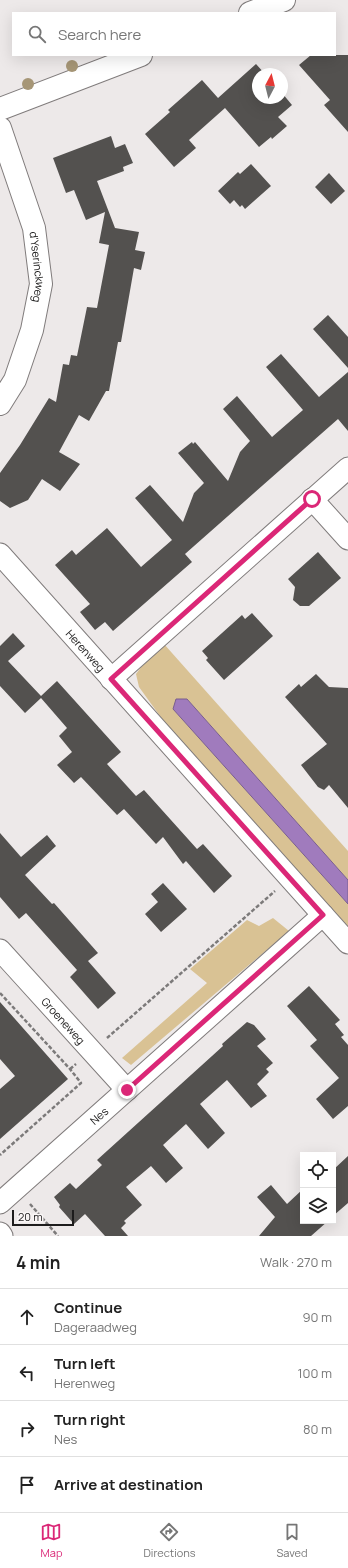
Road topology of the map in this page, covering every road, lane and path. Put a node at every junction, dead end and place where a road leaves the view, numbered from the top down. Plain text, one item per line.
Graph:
1 (284, 0) edge
2 (253, 12) edge
3 (138, 56) edge
4 (0, 109) edge
5 (0, 128) edge
6 (0, 404) edge
7 (348, 468) edge
8 (312, 499) junction
9 (348, 539) edge
10 (0, 554) edge
11 (111, 679) junction
12 (290, 878) junction
13 (323, 915) junction
14 (348, 943) edge
15 (0, 950) edge
16 (0, 993) edge
17 (92, 1051) junction
18 (70, 1069) junction
19 (127, 1090) junction
20 (0, 1155) edge
21 (16, 1189) junction
22 (0, 1203) edge
23 (0, 1233) edge
24 (2, 1236) edge
25 (58, 1236) edge

1 - 2 street
3 - 4 street
5 - 6 street, d'Yserinckweg
7 - 8 street
8 - 9 street
8 - 11 street
10 - 11 street, Herenweg
11 - 12 street, Herenweg
12 - 13 street, Herenweg
12 - 17 path
13 - 14 street, Herenweg
13 - 19 street, Nes
15 - 17 street, Groeneweg
16 - 18 path
17 - 18 path
17 - 19 street, Groeneweg
18 - 20 path
19 - 21 street, Nes
21 - 22 street, Nes
21 - 25 path
23 - 24 street

